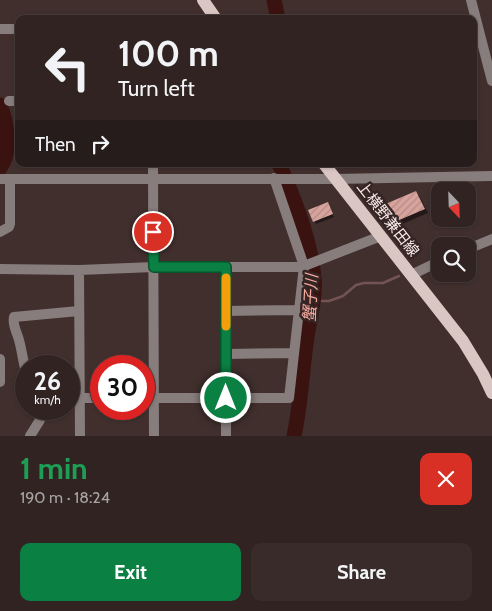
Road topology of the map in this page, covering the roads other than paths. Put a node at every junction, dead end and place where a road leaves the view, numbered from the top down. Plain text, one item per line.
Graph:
1 (203, 0) edge
2 (471, 0) edge
3 (213, 15) edge
4 (475, 15) edge
5 (477, 23) edge
6 (0, 29) edge
7 (15, 29) edge
8 (492, 81) edge
9 (153, 167) edge
10 (326, 167) edge
11 (492, 176) edge
12 (276, 178) junction
13 (5, 179) edge
14 (153, 179) junction
15 (335, 179) junction
16 (0, 232) edge
17 (381, 236) junction
18 (492, 239) edge
19 (476, 246) edge
20 (431, 265) edge
21 (304, 266) junction
22 (154, 267) junction
23 (226, 267) junction
24 (0, 268) edge
25 (79, 270) junction
26 (411, 275) junction
27 (299, 310) junction
28 (79, 311) junction
29 (226, 311) junction
30 (294, 353) junction
31 (226, 354) junction
32 (21, 355) edge
33 (79, 355) edge
34 (151, 355) edge
35 (0, 358) edge
36 (0, 382) edge
37 (492, 393) edge
38 (155, 398) edge
39 (226, 398) junction
40 (39, 420) edge
41 (80, 420) edge
42 (152, 420) edge
43 (30, 436) edge
44 (80, 436) edge
45 (154, 436) edge
46 (226, 436) edge

1 - 3 main road
2 - 4 street
5 - 8 street
6 - 7 street
9 - 14 street
10 - 15 main road, 上横野兼田線
11 - 15 street
12 - 14 street
12 - 15 street
12 - 21 street
13 - 14 street
13 - 16 street
14 - 22 street
15 - 17 main road, 上横野兼田線
17 - 21 street
17 - 26 main road, 上横野兼田線
18 - 19 street
20 - 26 street
21 - 23 street
21 - 27 street
22 - 23 street
22 - 25 street
22 - 34 street
23 - 29 street
24 - 25 street
25 - 28 street
26 - 37 main road, 上横野兼田線
27 - 29 street
27 - 30 street
28 - 32 street
28 - 33 street
29 - 31 street
30 - 31 street
30 - 39 street
31 - 39 street
35 - 36 street
38 - 39 street
39 - 46 street
40 - 43 street
41 - 44 street
42 - 45 street

